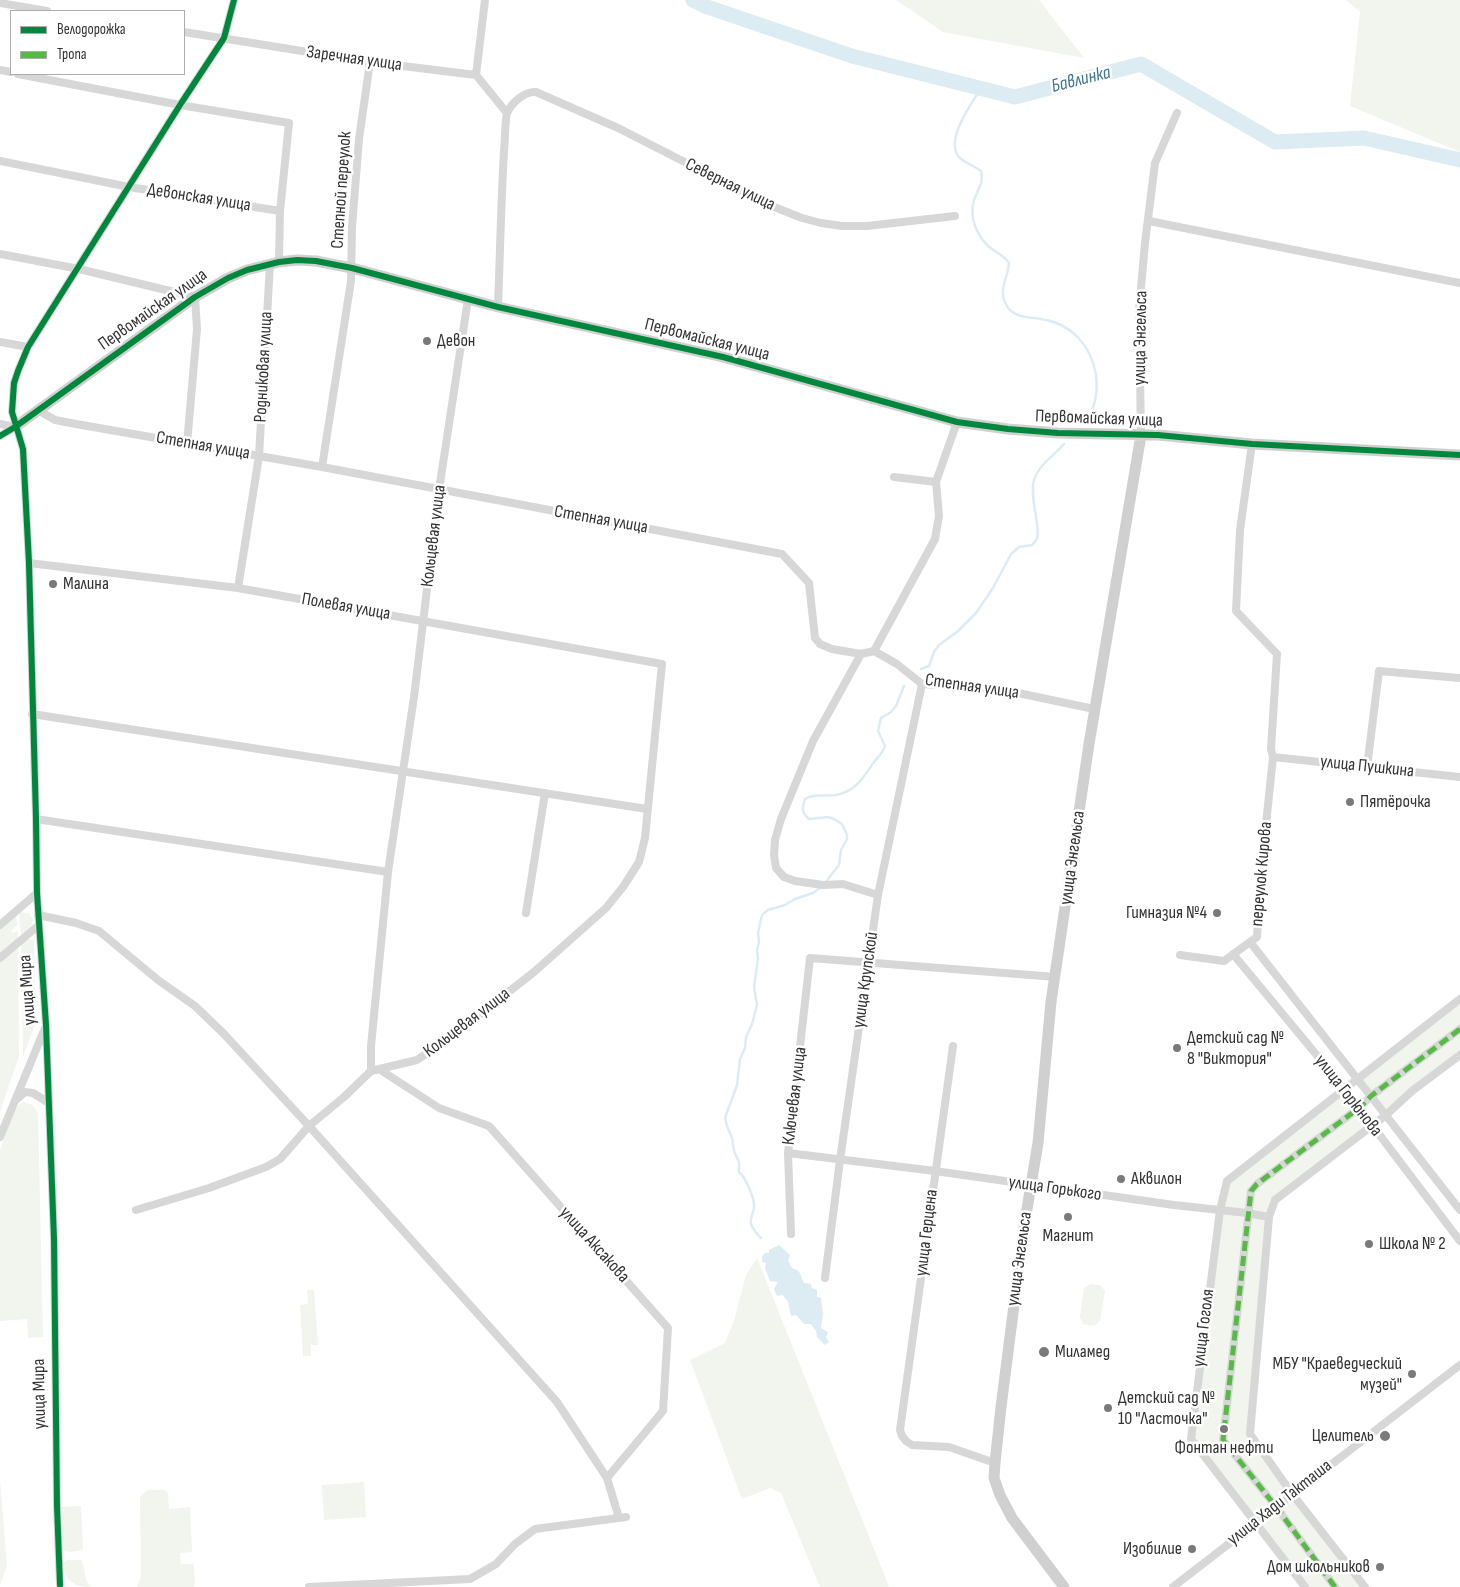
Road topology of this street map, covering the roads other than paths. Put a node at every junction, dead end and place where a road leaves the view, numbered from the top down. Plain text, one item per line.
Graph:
1 (234, 0) edge
2 (485, 0) edge
3 (0, 3) edge
4 (41, 10) edge
5 (185, 32) edge
6 (224, 38) junction
7 (370, 62) junction
8 (23, 75) edge
9 (476, 75) junction
10 (180, 104) junction
11 (507, 113) junction
12 (1177, 113) dead end
13 (0, 161) edge
14 (129, 187) junction
15 (280, 211) junction
16 (955, 216) dead end
17 (1148, 221) junction
18 (0, 254) edge
19 (275, 263) junction
20 (352, 268) junction
21 (78, 269) junction
22 (1460, 283) edge
23 (195, 296) junction
24 (468, 299) junction
25 (498, 307) junction
26 (0, 342) edge
27 (28, 347) junction
28 (38, 410) junction
29 (957, 422) junction
30 (0, 424) edge
31 (15, 427) junction
32 (1141, 435) junction
33 (0, 436) edge
34 (187, 444) junction
35 (1252, 444) junction
36 (1460, 455) edge
37 (259, 456) junction
38 (322, 468) junction
39 (894, 477) dead end
40 (936, 482) junction
41 (439, 490) junction
42 (29, 563) junction
43 (238, 588) junction
44 (424, 620) junction
45 (874, 651) junction
46 (861, 654) junction
47 (662, 664) joint
48 (1460, 678) edge
49 (922, 684) junction
50 (1094, 709) junction
51 (32, 714) junction
52 (1273, 756) junction
53 (1367, 767) junction
54 (402, 772) junction
55 (1460, 776) edge
56 (545, 793) junction
57 (647, 809) junction
58 (36, 819) junction
59 (388, 872) junction
60 (37, 893) junction
61 (878, 895) junction
62 (526, 913) dead end
63 (38, 915) junction
64 (0, 925) edge
65 (39, 925) junction
66 (1250, 942) junction
67 (1232, 954) junction
68 (1180, 955) dead end
69 (0, 958) edge
70 (868, 962) junction
71 (1056, 977) junction
72 (1460, 999) edge
73 (46, 1025) junction
74 (1460, 1029) edge
75 (953, 1046) dead end
76 (1460, 1055) edge
77 (379, 1069) junction
78 (370, 1071) junction
79 (1357, 1078) junction
80 (1344, 1088) junction
81 (1371, 1096) junction
82 (14, 1102) junction
83 (49, 1104) junction
84 (1359, 1108) junction
85 (1386, 1115) junction
86 (1372, 1125) junction
87 (309, 1126) junction
88 (0, 1137) edge
89 (788, 1153) junction
90 (840, 1160) junction
91 (936, 1171) junction
92 (1031, 1186) junction
93 (136, 1210) dead end
94 (1220, 1210) junction
95 (1460, 1210) edge
96 (1247, 1213) junction
97 (1269, 1217) junction
98 (791, 1234) dead end
99 (1460, 1241) edge
100 (825, 1278) dead end
101 (1460, 1365) edge
102 (995, 1464) junction
103 (607, 1478) junction
104 (1293, 1495) junction
105 (1277, 1508) junction
106 (1255, 1523) junction
107 (62, 1586) edge
108 (309, 1587) edge
109 (1064, 1587) edge
110 (1172, 1587) edge
111 (1305, 1587) edge
112 (1335, 1587) edge
113 (1365, 1587) edge

1 - 6 street, улица Мира
2 - 9 street
3 - 4 street
5 - 6 street, Заречная улица
6 - 7 street, Заречная улица
6 - 10 street, улица Мира
7 - 9 street, Заречная улица
7 - 20 street, Степной переулок
8 - 10 street
9 - 11 street
10 - 14 street, улица Мира
10 - 15 street, Родниковая улица
11 - 16 street, Северная улица
11 - 25 street
12 - 17 street, улица Энгельса
13 - 14 street, Девонская улица
14 - 15 street, Девонская улица
14 - 21 street, улица Мира
15 - 19 street, Родниковая улица
17 - 22 street
17 - 32 street, улица Энгельса
18 - 21 street
19 - 20 street, Первомайская улица
19 - 23 street, Первомайская улица
19 - 37 street, Родниковая улица
20 - 24 street, Первомайская улица
20 - 38 street, Степной переулок
21 - 23 street
21 - 27 street, улица Мира
23 - 28 street, Первомайская улица
23 - 34 street
24 - 25 street, Первомайская улица
24 - 41 street, Кольцевая улица
25 - 29 street, Первомайская улица
26 - 27 street
27 - 31 street, улица Мира
28 - 31 street, Первомайская улица
28 - 34 street, Степная улица
29 - 32 street, Первомайская улица
29 - 40 street
30 - 31 street
31 - 33 street, Первомайская улица
31 - 42 street, улица Мира
32 - 35 street, Первомайская улица
32 - 50 street, улица Энгельса
34 - 37 street, Степная улица
35 - 36 street, Первомайская улица
35 - 52 street, переулок Кирова
37 - 38 street, Степная улица
37 - 43 street, Родниковая улица
38 - 41 street, Степная улица
39 - 40 street
40 - 45 street
41 - 44 street, Кольцевая улица
41 - 46 street, Степная улица
42 - 43 street, Полевая улица
42 - 51 street, улица Мира
43 - 44 street, Полевая улица
44 - 47 street, Полевая улица
44 - 54 street, Кольцевая улица
45 - 46 street, Степная улица
45 - 49 street, Степная улица
46 - 61 street
47 - 57 street, Кольцевая улица
48 - 53 street
49 - 50 street, Степная улица
49 - 61 street, улица Крупской
50 - 71 street, улица Энгельса
51 - 54 street
51 - 58 street, улица Мира
52 - 53 street, улица Пушкина
52 - 66 street, переулок Кирова
53 - 55 street, улица Пушкина
54 - 56 street
54 - 59 street, Кольцевая улица
56 - 57 street
56 - 62 street
57 - 77 street, Кольцевая улица
58 - 59 street
58 - 60 street, улица Мира
59 - 78 street, Кольцевая улица
60 - 63 street, улица Мира
60 - 64 street
61 - 70 street, улица Крупской
63 - 65 street, улица Мира
63 - 87 street
65 - 69 street
65 - 73 street, улица Мира
66 - 67 street, переулок Кирова
66 - 79 street, улица Горюнова
67 - 68 street, переулок Кирова
67 - 80 street, улица Горюнова
70 - 71 street
70 - 89 street, Ключевая улица
70 - 90 street, улица Крупской
71 - 92 street, улица Энгельса
72 - 79 street, улица Гоголя
73 - 82 street
73 - 83 street, улица Мира
74 - 81 street
75 - 91 street, улица Герцена
76 - 85 street
77 - 78 street, Кольцевая улица
77 - 103 street, улица Аксакова
78 - 87 street
79 - 80 street, улица Гоголя
79 - 81 street, улица Горюнова
80 - 84 street, улица Горюнова
80 - 94 street, улица Гоголя
81 - 84 street
81 - 85 street, улица Горюнова
82 - 83 street
82 - 88 street
83 - 107 street, улица Мира
84 - 86 street, улица Горюнова
84 - 96 street
85 - 86 street
85 - 95 street, улица Горюнова
86 - 97 street
86 - 99 street, улица Горюнова
87 - 93 street
87 - 103 street
89 - 90 street, улица Горького
89 - 98 street, Ключевая улица
90 - 91 street, улица Горького
90 - 100 street, улица Крупской
91 - 92 street, улица Горького
91 - 102 street, улица Герцена
92 - 94 street, улица Горького
92 - 102 street, улица Энгельса
94 - 96 street, улица Горького
94 - 106 street, улица Гоголя
96 - 97 street, улица Горького
96 - 105 street
97 - 104 street
101 - 104 street, улица Хади Такташа
102 - 109 street, улица Энгельса
103 - 108 street
104 - 105 street, улица Хади Такташа
104 - 113 street
105 - 106 street, улица Хади Такташа
105 - 112 street
106 - 110 street, улица Хади Такташа
106 - 111 street, улица Гоголя

